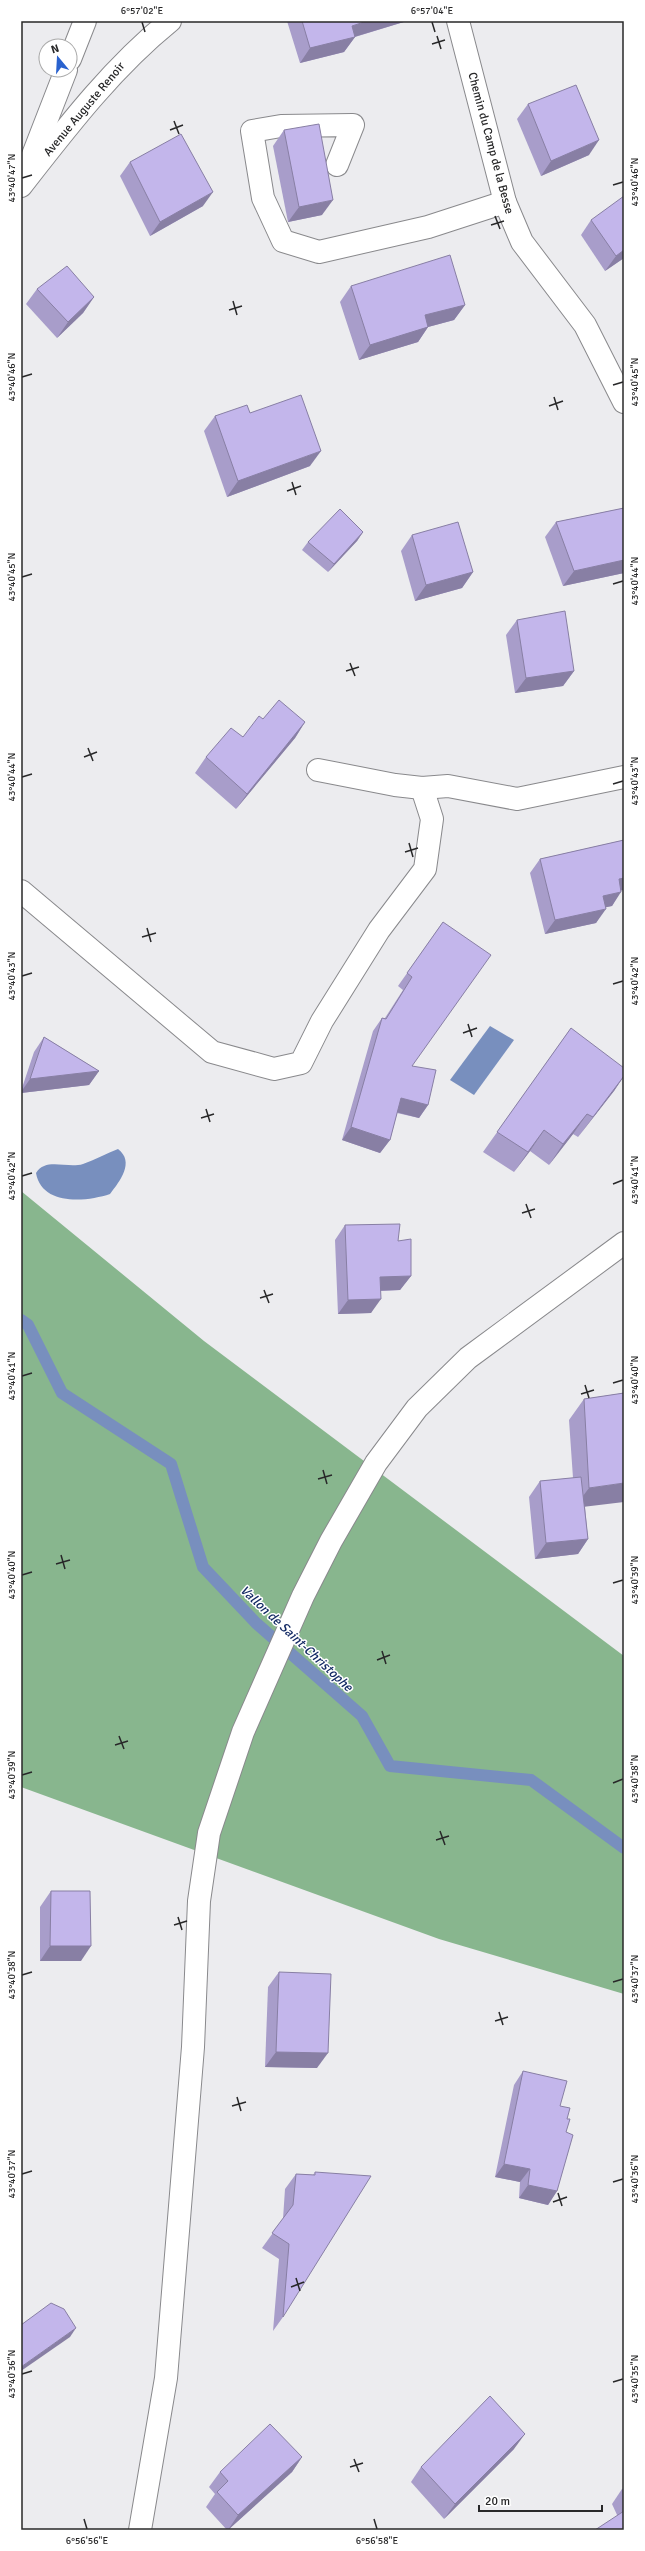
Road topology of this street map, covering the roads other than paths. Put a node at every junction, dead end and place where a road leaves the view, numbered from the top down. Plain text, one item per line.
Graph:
1 (85, 21) edge
2 (170, 21) edge
3 (458, 21) edge
4 (78, 39) edge
5 (63, 78) edge
6 (336, 165) dead end
7 (21, 185) edge
8 (505, 202) junction
9 (624, 402) edge
10 (318, 770) dead end
11 (624, 777) edge
12 (422, 788) junction
13 (21, 891) edge
14 (624, 1243) edge
15 (140, 2530) edge

1 - 4 main road
2 - 7 main road, Avenue Auguste Renoir
3 - 8 main road, Chemin du Camp de la Besse
5 - 7 main road
6 - 8 main road
8 - 9 main road, Chemin du Camp de la Besse
10 - 12 main road
11 - 12 main road
12 - 13 main road
14 - 15 main road

